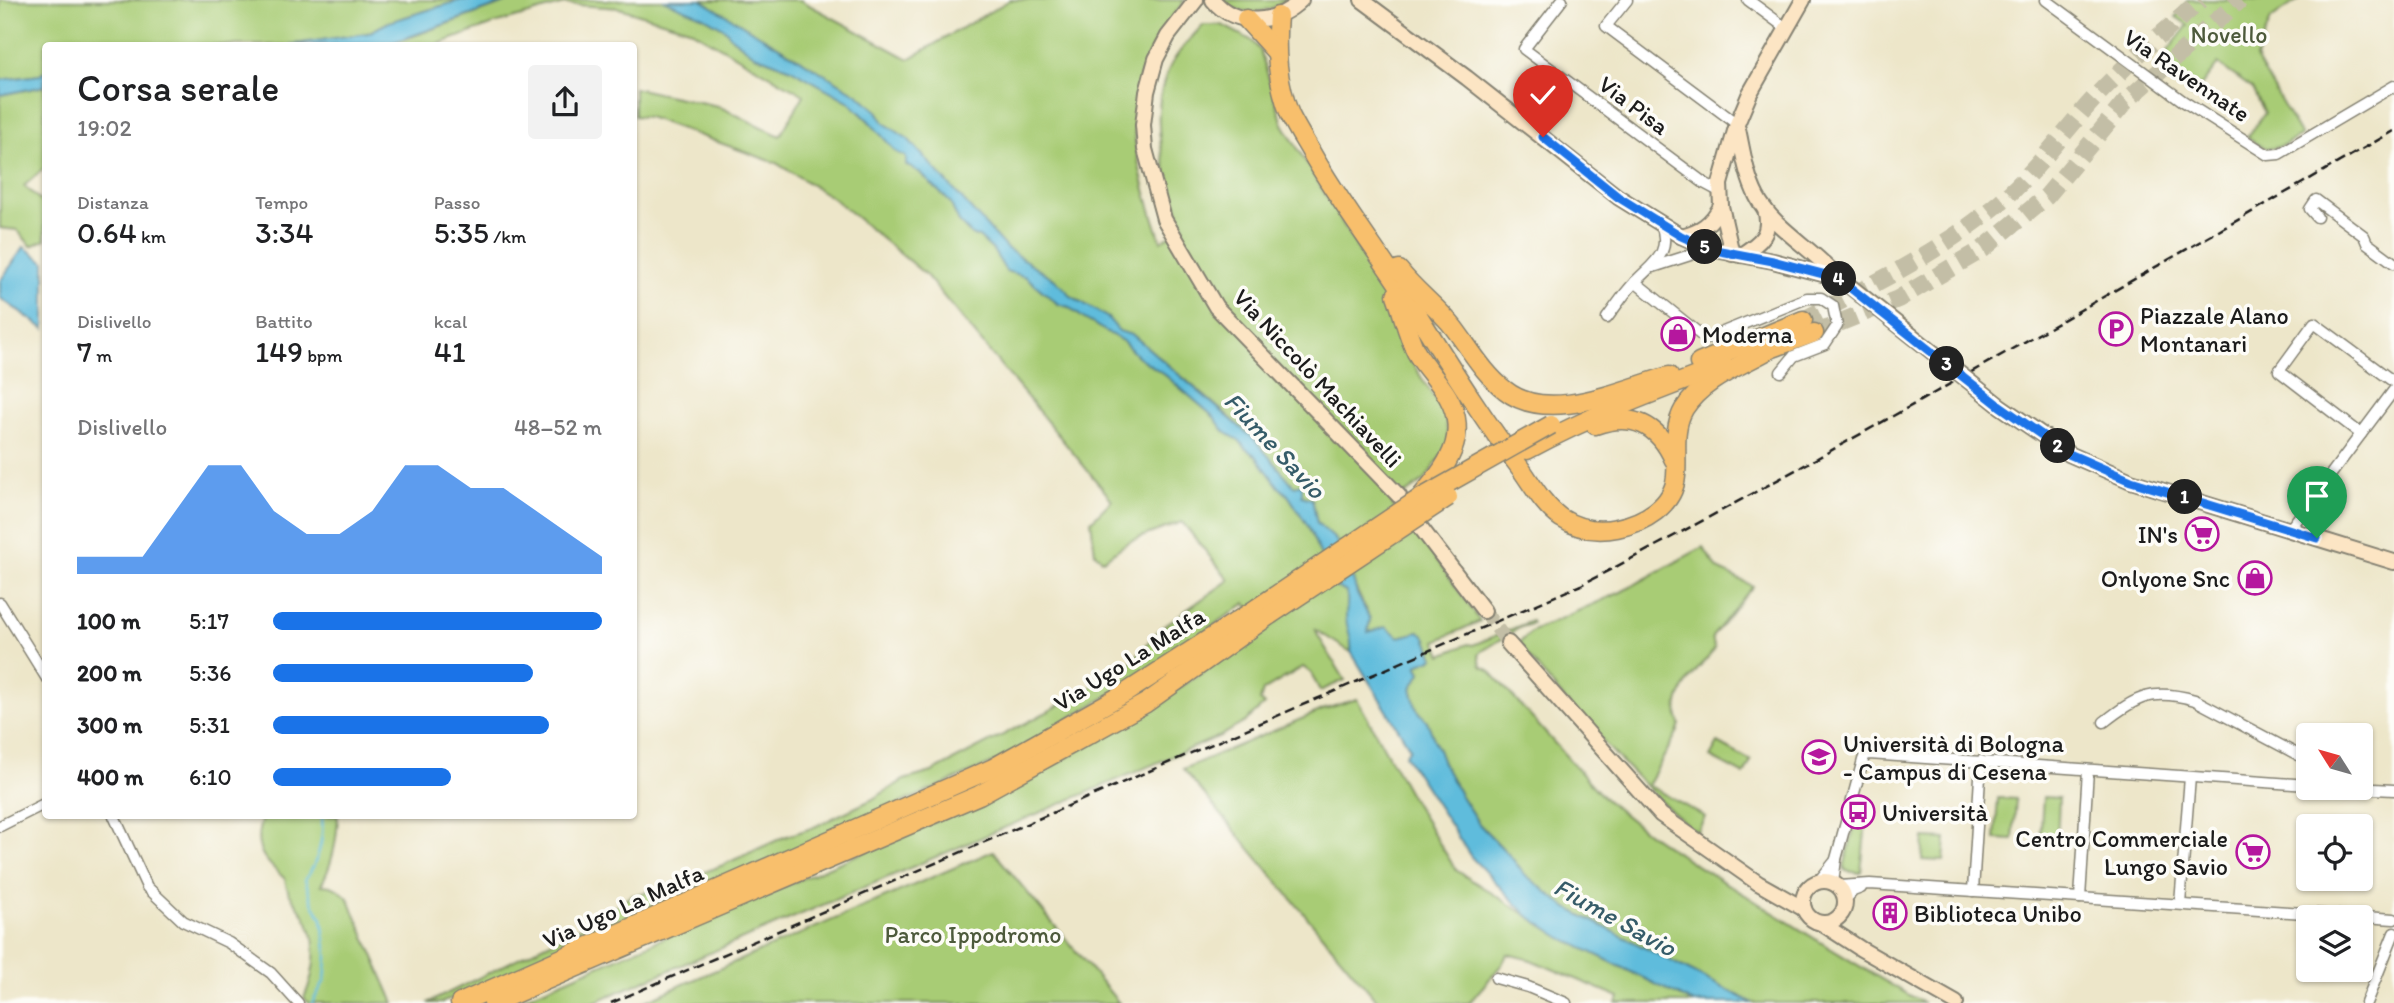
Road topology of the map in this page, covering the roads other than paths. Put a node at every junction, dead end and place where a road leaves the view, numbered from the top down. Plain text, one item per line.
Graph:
1 (1196, 0) edge
2 (1301, 0) edge
3 (1362, 0) edge
4 (1562, 0) edge
5 (1627, 0) edge
6 (1748, 0) edge
7 (1803, 0) edge
8 (2046, 0) edge
9 (1214, 2) edge
10 (1278, 16) junction
11 (1182, 19) junction
12 (1246, 19) junction
13 (1786, 28) junction
14 (1275, 51) junction
15 (2394, 86) edge
16 (1737, 124) junction
17 (1329, 183) junction
18 (1721, 199) junction
19 (1765, 208) junction
20 (2317, 217) dead end
21 (1661, 224) junction
22 (1681, 236) junction
23 (1710, 249) junction
24 (1736, 254) junction
25 (1380, 257) junction
26 (1673, 261) junction
27 (2394, 263) edge
28 (1653, 267) junction
29 (1842, 281) junction
30 (1635, 282) junction
31 (1607, 318) dead end
32 (1770, 349) junction
33 (1780, 372) dead end
34 (1669, 376) junction
35 (2394, 382) edge
36 (2394, 390) edge
37 (2361, 433) junction
38 (1527, 450) junction
39 (1675, 464) junction
40 (1399, 496) dead end
41 (1416, 501) junction
42 (1421, 528) dead end
43 (2290, 529) junction
44 (2394, 562) edge
45 (0, 603) edge
46 (1484, 611) tunnel mouth
47 (1263, 612) junction
48 (1508, 643) tunnel mouth
49 (42, 671) edge
50 (2104, 722) dead end
51 (2296, 754) edge
52 (1980, 761) junction
53 (2088, 769) junction
54 (2190, 777) junction
55 (2296, 784) edge
56 (2373, 789) edge
57 (2394, 790) edge
58 (42, 805) edge
59 (115, 819) edge
60 (0, 827) edge
61 (1828, 888) junction
62 (1772, 891) junction
63 (1973, 891) junction
64 (2080, 898) junction
65 (2180, 904) junction
66 (1804, 909) junction
67 (1839, 917) junction
68 (2394, 919) edge
69 (1821, 923) junction
70 (2394, 933) edge
71 (1852, 944) junction
72 (1496, 978) dead end
73 (298, 1003) edge
74 (460, 1003) edge
75 (493, 1003) edge
76 (1566, 1003) edge
77 (1956, 1003) edge
78 (2366, 1003) edge

1 - 11 street, Via Niccolò Machiavelli
2 - 10 street
3 - 21 street
4 - 18 street, Via Pisa
5 - 16 street
6 - 13 street
7 - 13 street
8 - 15 street, Via Ravennate
9 - 11 street
9 - 12 street
10 - 12 street
10 - 14 highway
11 - 40 street, Via Niccolò Machiavelli
12 - 14 highway
13 - 16 street
14 - 17 highway
16 - 18 street
16 - 19 street
17 - 25 highway
17 - 34 highway
18 - 22 street
18 - 24 street
19 - 24 street
19 - 29 street
20 - 27 street
21 - 22 street
21 - 28 street
22 - 23 street
22 - 26 street
23 - 24 street
23 - 26 street
24 - 29 street
25 - 39 highway
25 - 41 highway, bridge
26 - 28 street
28 - 30 street
29 - 43 street, bridge
30 - 31 street
30 - 33 street
32 - 34 highway, Via Ugo La Malfa
32 - 38 highway, Via Ugo La Malfa
32 - 39 highway
34 - 41 highway, Via Ugo La Malfa, bridge
35 - 37 street
36 - 37 street
37 - 43 street
38 - 39 highway
38 - 47 highway, Via Ugo La Malfa, bridge
41 - 47 highway, Via Ugo La Malfa, bridge
42 - 46 street
43 - 44 street
45 - 49 street
47 - 74 highway, Via Ugo La Malfa
47 - 75 highway, Via Ugo La Malfa
48 - 62 street
50 - 51 street
52 - 53 street
52 - 61 street
52 - 63 street
53 - 54 street
53 - 64 street
54 - 55 street
54 - 65 street
56 - 57 street
58 - 60 street
59 - 73 street
61 - 62 street
61 - 63 street
61 - 66 street
61 - 67 street
62 - 66 street
63 - 64 street
64 - 65 street
65 - 68 street
66 - 69 street
67 - 69 street
67 - 71 street
69 - 71 street
70 - 78 street
71 - 77 street
72 - 76 street

